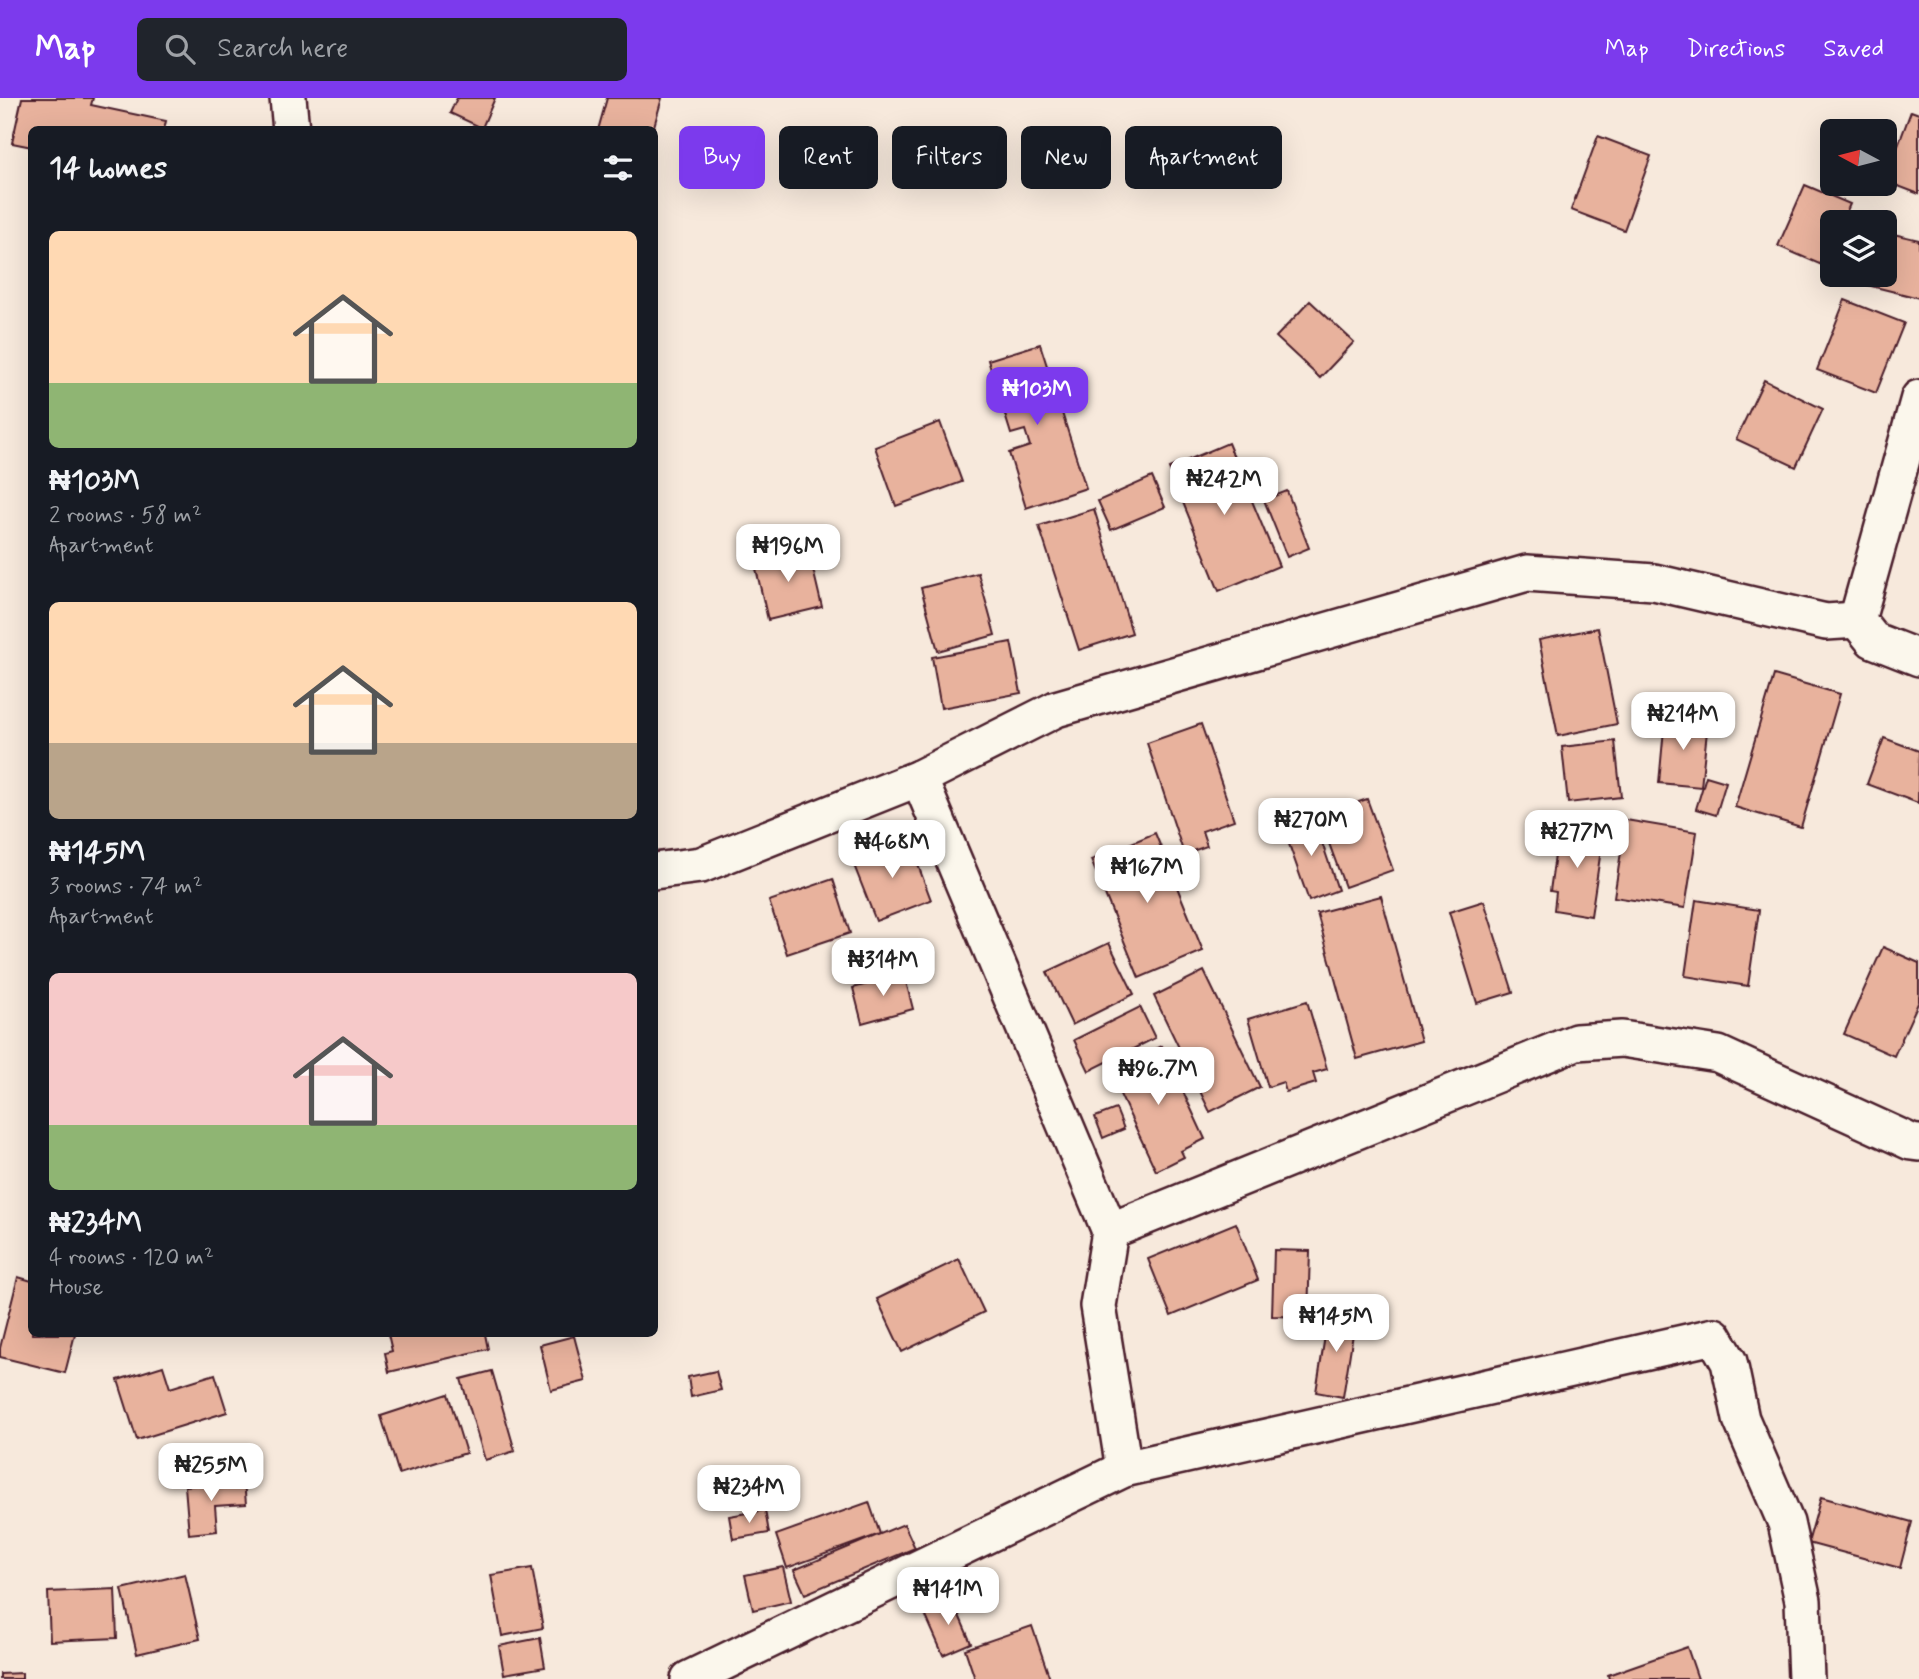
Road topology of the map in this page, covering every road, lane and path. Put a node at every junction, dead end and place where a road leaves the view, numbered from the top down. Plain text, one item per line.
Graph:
1 (288, 98) edge
2 (291, 126) edge
3 (1919, 398) edge
4 (1857, 620) junction
5 (1919, 658) edge
6 (919, 778) junction
7 (658, 870) edge
8 (1916, 1140) edge
9 (1111, 1231) junction
10 (1124, 1469) junction
11 (690, 1679) edge
12 (1806, 1679) edge

1 - 2 street
3 - 4 street
4 - 5 street
4 - 6 street
6 - 7 street
6 - 9 street
8 - 9 street
9 - 10 street
10 - 11 street
10 - 12 street

